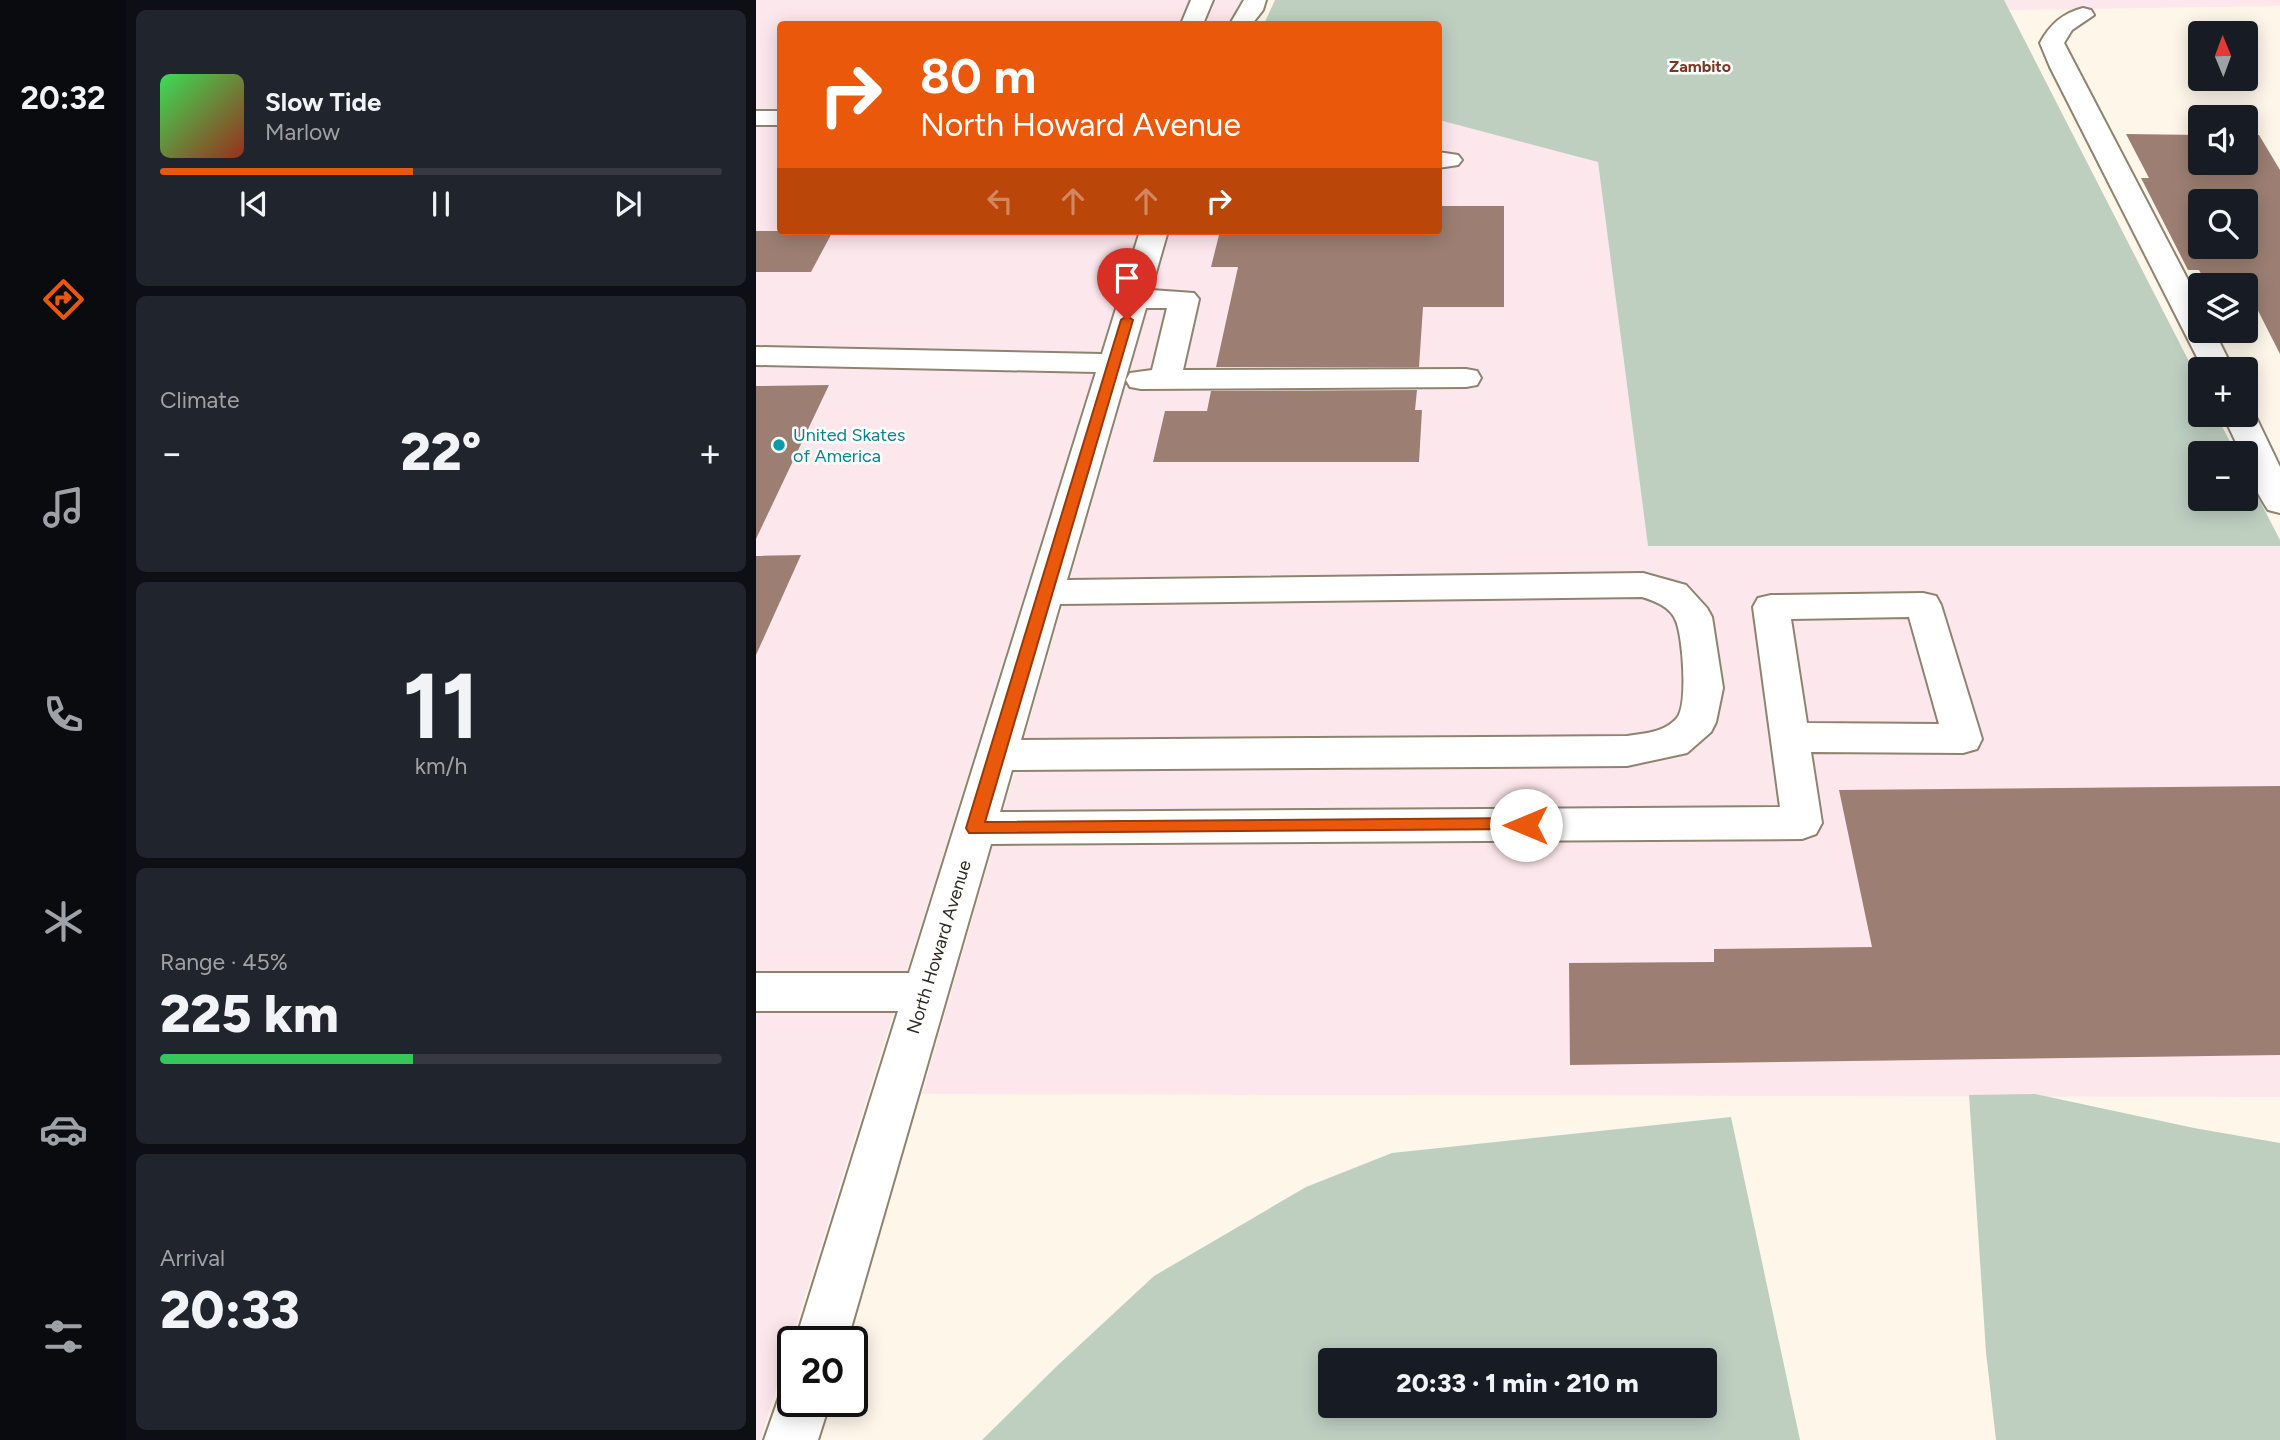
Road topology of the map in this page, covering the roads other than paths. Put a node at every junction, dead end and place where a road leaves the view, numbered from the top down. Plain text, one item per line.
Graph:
1 (1202, 0) edge
2 (1255, 0) edge
3 (2083, 15) dead end
4 (1193, 21) edge
5 (1243, 21) edge
6 (756, 118) edge
7 (777, 118) edge
8 (1153, 235) edge
9 (1134, 299) junction
10 (756, 356) edge
11 (2212, 357) edge
12 (1112, 372) junction
13 (1466, 378) dead end
14 (1165, 379) junction
15 (2245, 427) edge
16 (2280, 502) edge
17 (1046, 592) junction
18 (1790, 737) junction
19 (997, 755) junction
20 (975, 828) junction
21 (756, 992) edge
22 (926, 992) junction
23 (826, 1326) edge
24 (798, 1417) edge
25 (791, 1440) edge

1 - 4 street
2 - 5 street
3 - 11 street
6 - 7 street
8 - 9 street, North Howard Avenue
9 - 12 street, North Howard Avenue
9 - 14 street
10 - 12 street
12 - 14 street
12 - 17 street, North Howard Avenue
13 - 14 street
15 - 16 street
17 - 19 street, North Howard Avenue
17 - 19 street
18 - 18 street
18 - 20 street
19 - 20 street, North Howard Avenue
20 - 22 street, North Howard Avenue
21 - 22 street
22 - 23 street, North Howard Avenue
24 - 25 street

